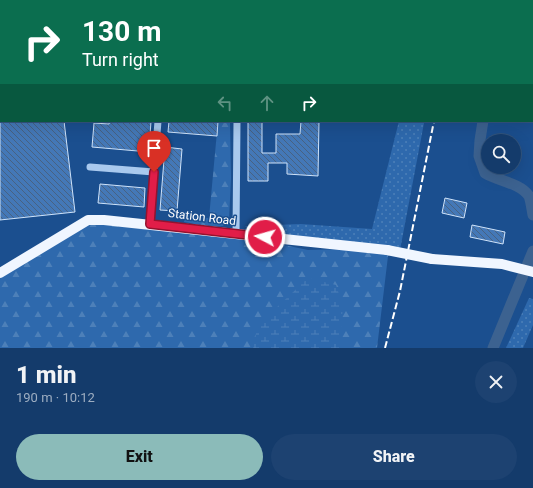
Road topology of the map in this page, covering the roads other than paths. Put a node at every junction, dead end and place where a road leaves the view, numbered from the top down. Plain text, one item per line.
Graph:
1 (158, 122) edge
2 (237, 122) edge
3 (90, 167) dead end
4 (154, 172) junction
5 (150, 224) junction
6 (236, 235) junction
7 (533, 272) edge
8 (0, 273) edge

1 - 4 street
2 - 6 street
3 - 4 street
4 - 5 street
5 - 6 main road, Station Road
5 - 8 main road, Station Road
6 - 7 main road, Station Road, bridge

